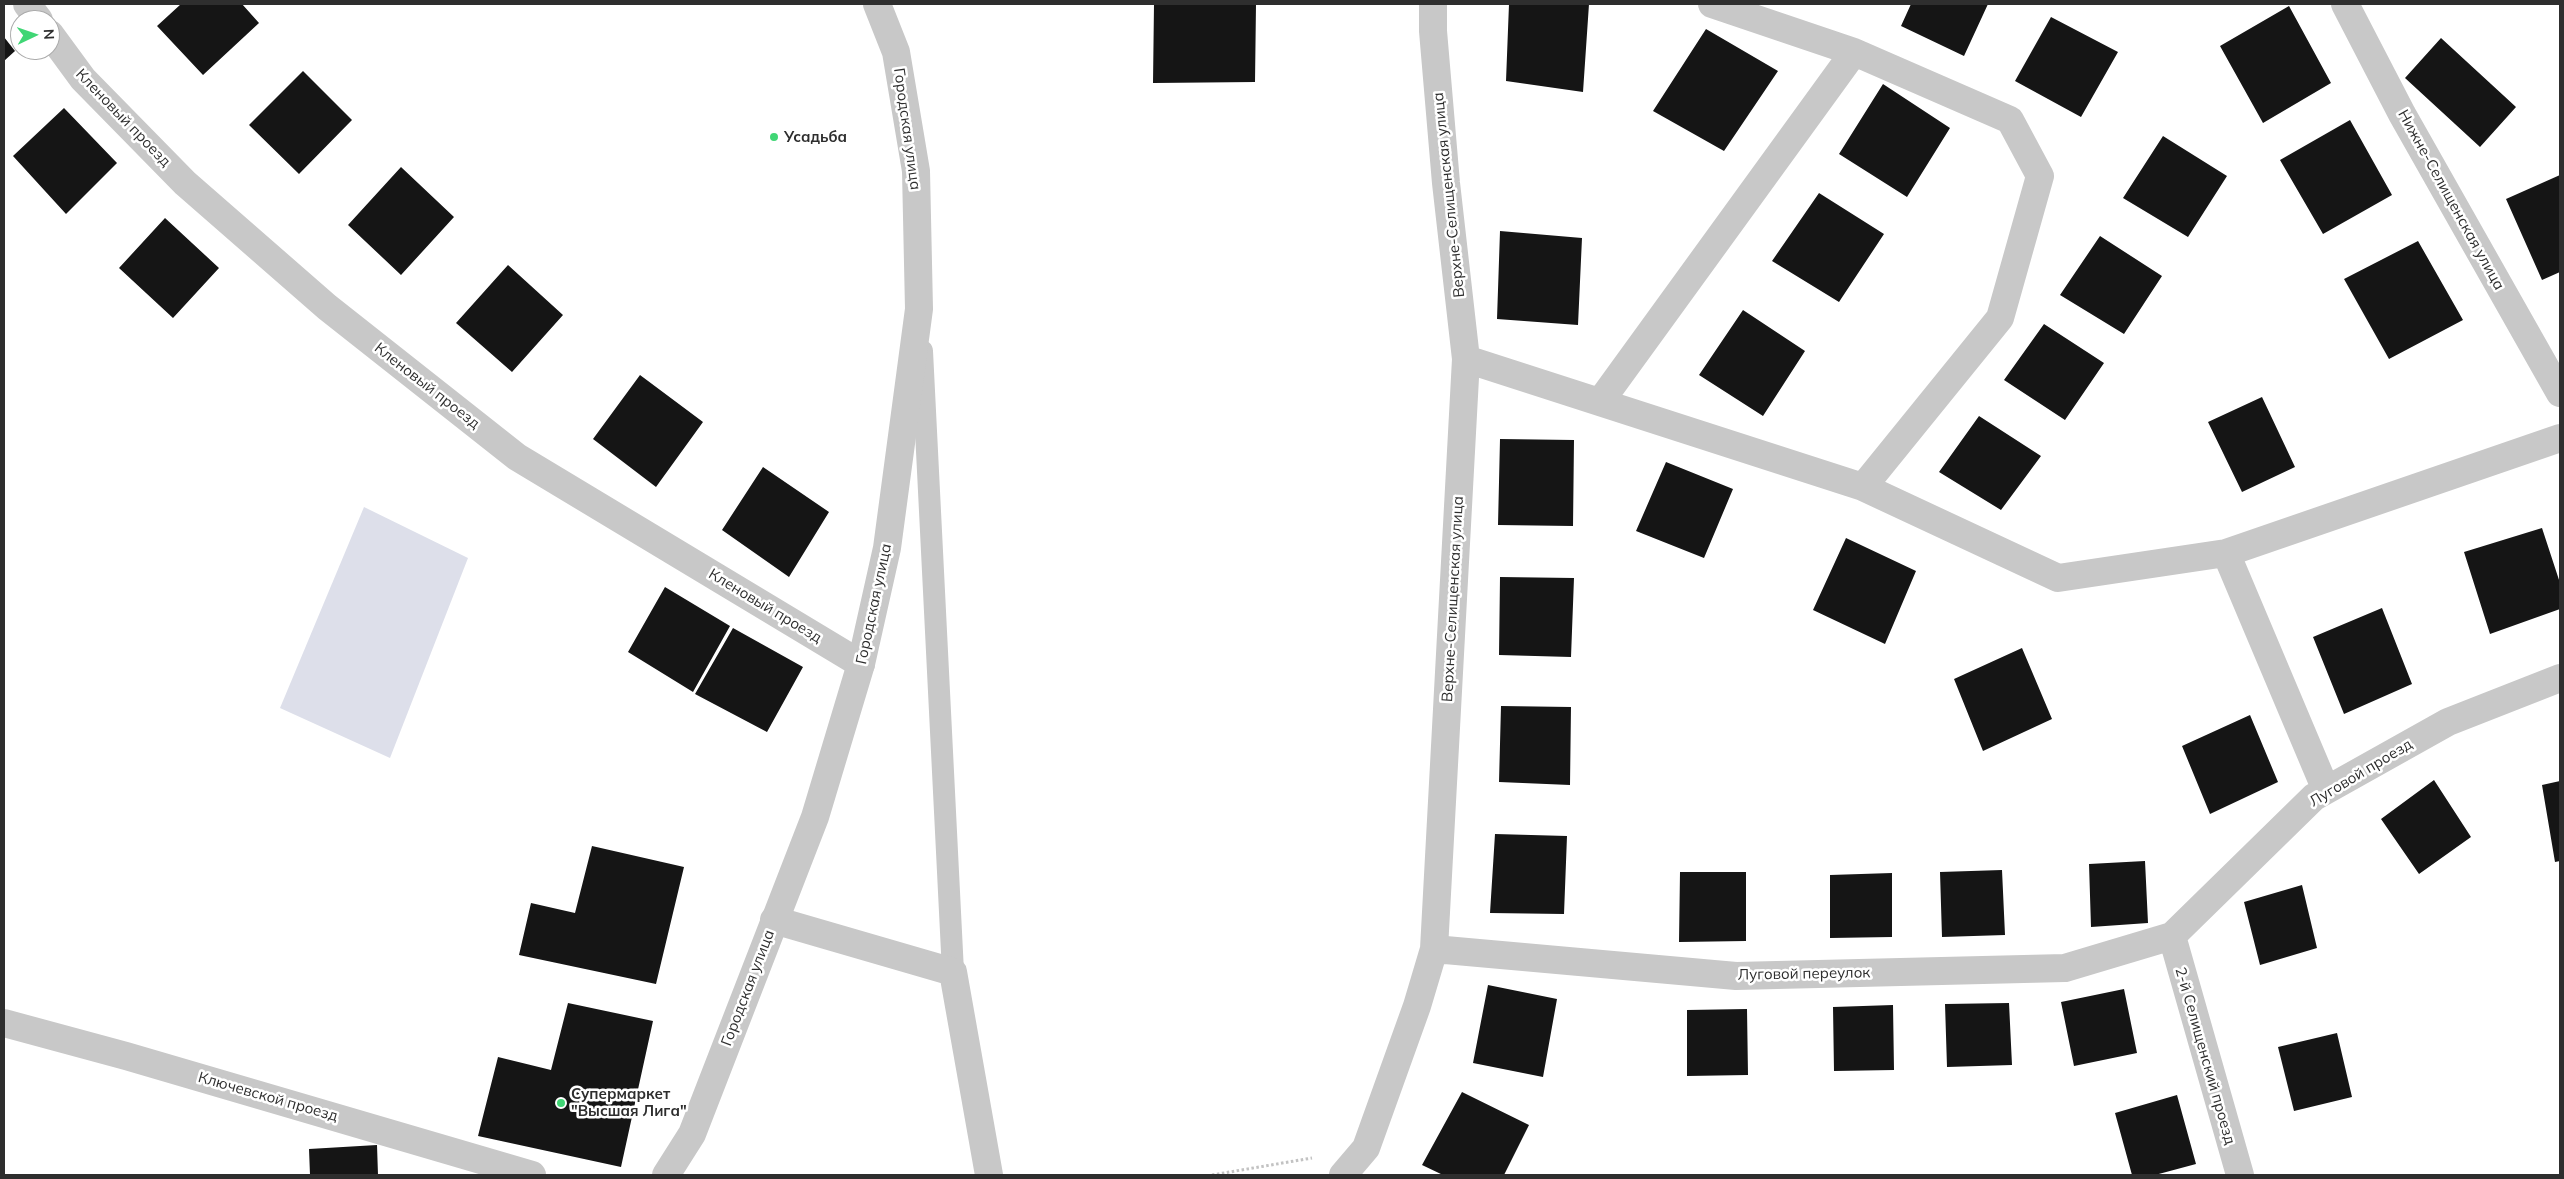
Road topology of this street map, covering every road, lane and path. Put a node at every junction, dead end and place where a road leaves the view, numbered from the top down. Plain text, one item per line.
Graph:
1 (876, 4) edge
2 (1433, 4) edge
3 (1712, 4) edge
4 (2345, 4) edge
5 (60, 48) edge
6 (1854, 52) junction
7 (920, 309) junction
8 (1466, 359) junction
9 (2560, 394) edge
10 (1600, 402) junction
11 (2560, 438) edge
12 (1863, 487) junction
13 (2226, 553) junction
14 (861, 664) junction
15 (2560, 678) edge
16 (2326, 790) junction
17 (774, 920) junction
18 (2172, 936) junction
19 (1434, 949) junction
20 (954, 972) junction
21 (4, 1023) edge
22 (1366, 1148) junction
23 (527, 1175) edge
24 (666, 1175) edge
25 (989, 1175) edge
26 (1212, 1175) edge
27 (1343, 1175) edge
28 (2240, 1175) edge

1 - 7 street, Городская улица
2 - 8 street, Верхне-Селищенская улица
3 - 6 street
4 - 9 street, Нижне-Селищенская улица
5 - 14 street, Кленовый проезд
6 - 10 street
6 - 12 street
7 - 14 street, Городская улица
7 - 20 lane
8 - 10 street
8 - 19 street, Верхне-Селищенская улица
10 - 12 street
11 - 13 street
12 - 13 street
13 - 16 street
14 - 17 street, Городская улица
15 - 16 street, Луговой проезд
16 - 18 street, Луговой проезд
17 - 20 street
17 - 24 street, Городская улица
18 - 19 street, Луговой переулок
18 - 28 street, 2-й Селищенский проезд
19 - 22 street, Верхне-Селищенская улица
20 - 25 street
21 - 23 street, Ключевской проезд
22 - 26 path
22 - 27 street, Верхне-Селищенская улица

